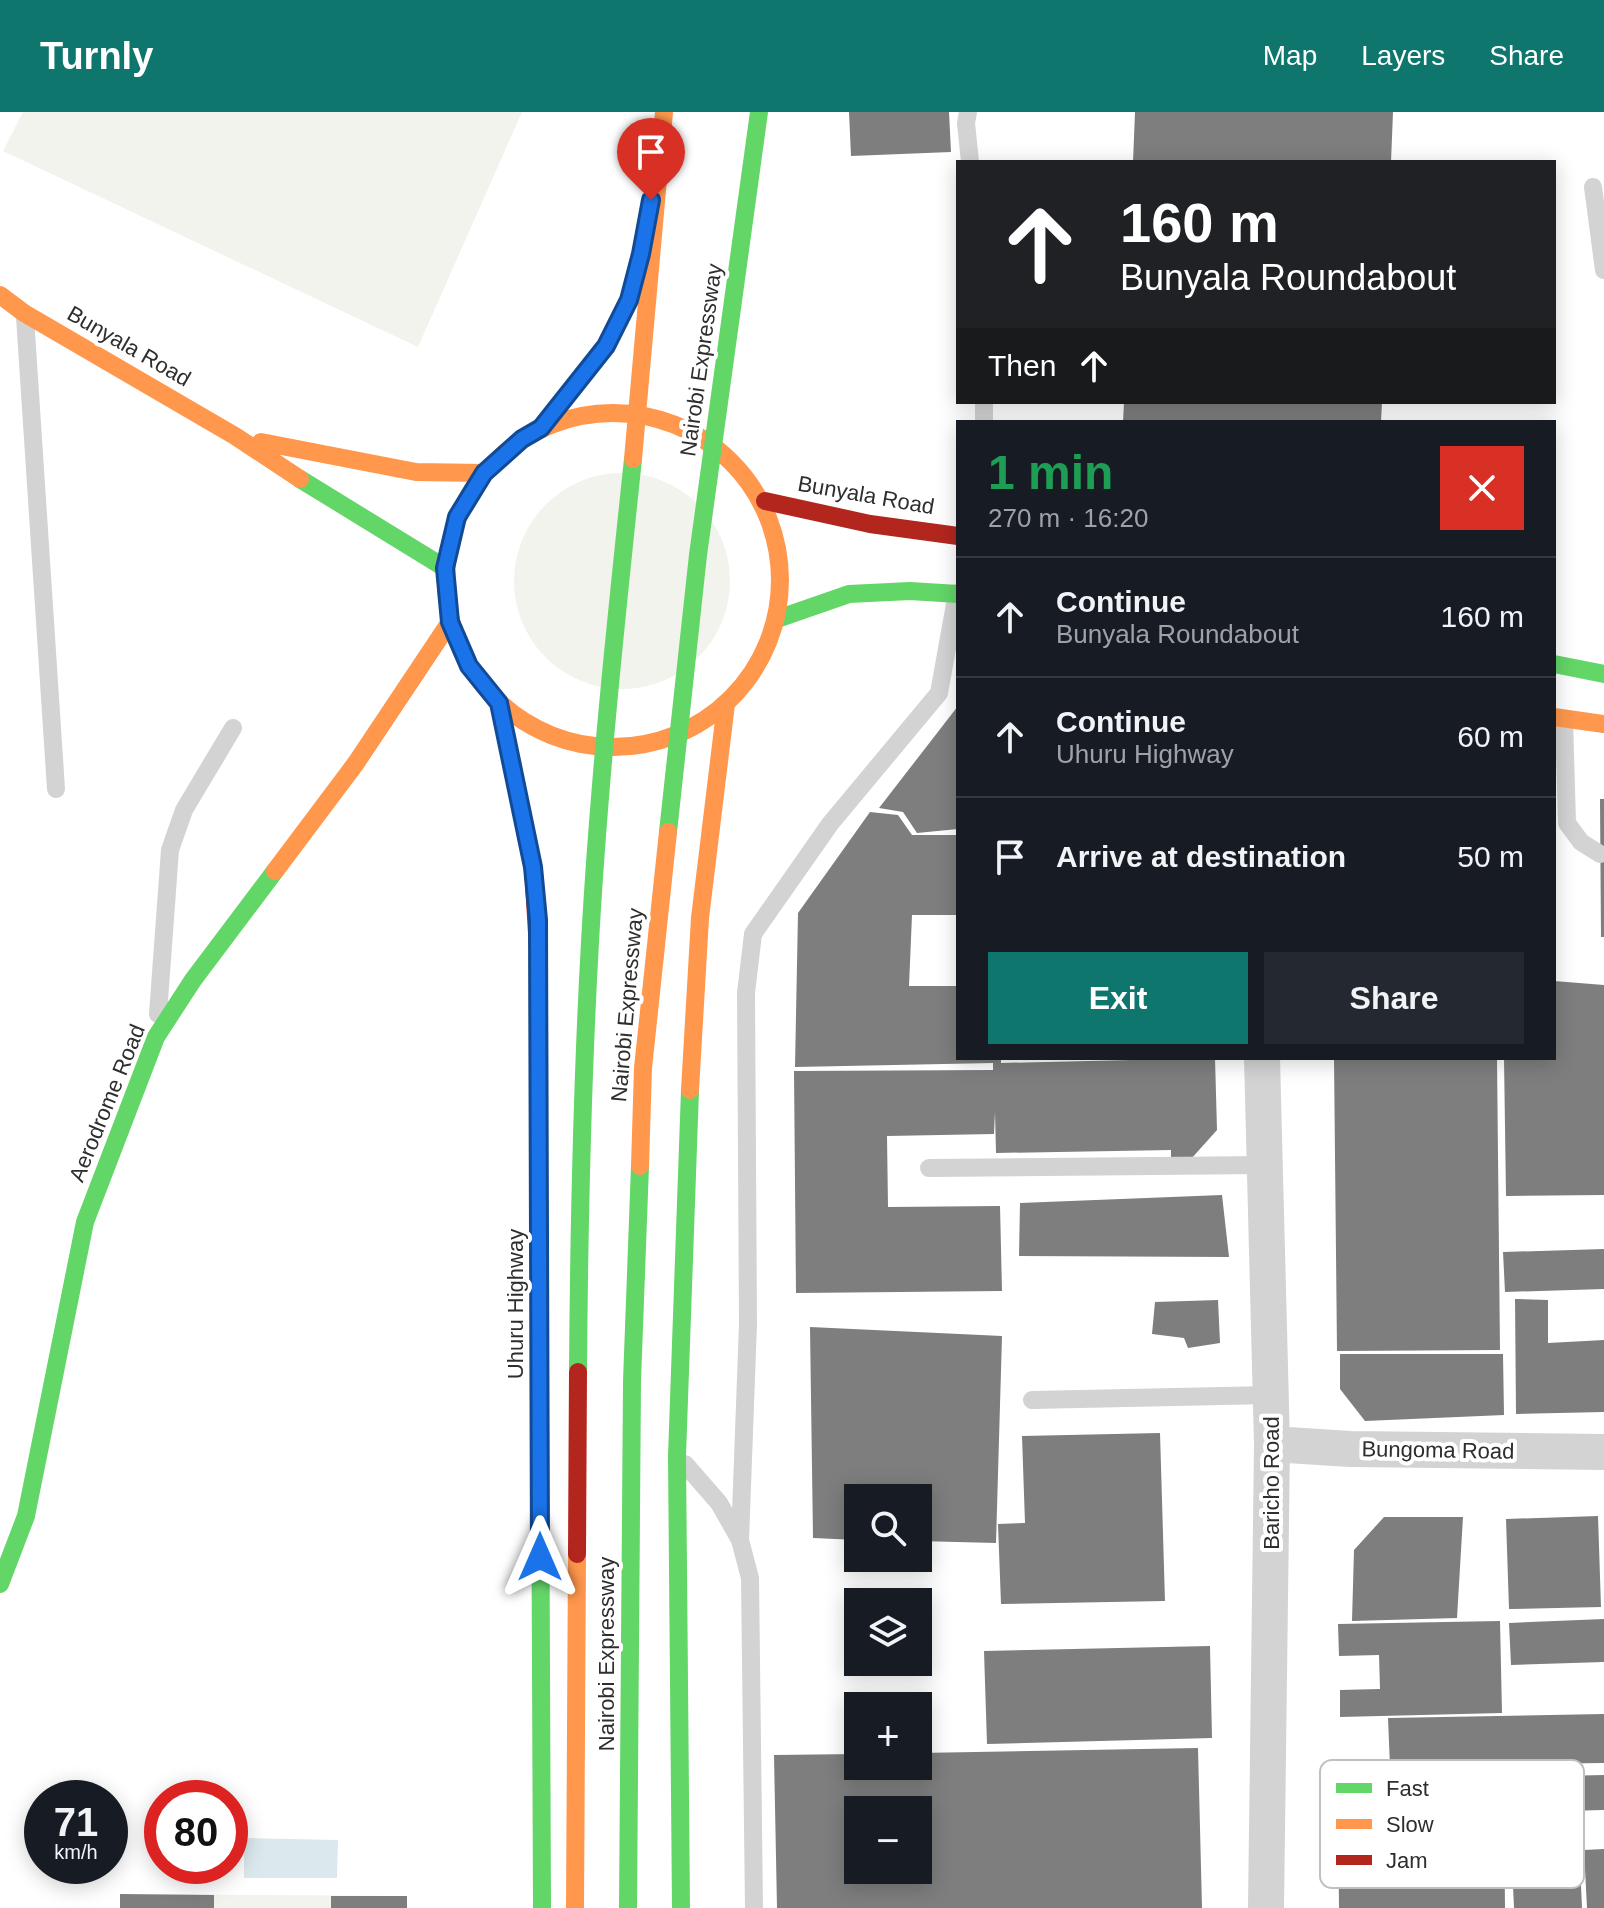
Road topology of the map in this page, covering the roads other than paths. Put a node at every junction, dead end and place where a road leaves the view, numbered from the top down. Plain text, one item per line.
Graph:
1 (667, 112) edge
2 (759, 112) edge
3 (968, 112) edge
4 (772, 153) dead end
5 (970, 160) edge
6 (1593, 187) dead end
7 (756, 268) dead end
8 (1604, 270) edge
9 (0, 295) edge
10 (24, 313) junction
11 (541, 428) junction
12 (235, 436) junction
13 (484, 473) junction
14 (765, 501) junction
15 (956, 536) edge
16 (445, 568) junction
17 (956, 594) edge
18 (956, 600) edge
19 (777, 619) junction
20 (450, 622) junction
21 (1556, 664) edge
22 (1604, 674) edge
23 (499, 703) junction
24 (726, 704) junction
25 (1559, 718) edge
26 (1604, 724) edge
27 (233, 728) dead end
28 (56, 789) dead end
29 (1600, 854) dead end
30 (156, 1037) junction
31 (1262, 1060) edge
32 (1265, 1165) junction
33 (929, 1168) dead end
34 (1270, 1395) junction
35 (1032, 1400) dead end
36 (1272, 1444) junction
37 (1604, 1452) edge
38 (677, 1456) junction
39 (740, 1540) junction
40 (0, 1584) edge
41 (542, 1908) edge
42 (575, 1908) edge
43 (628, 1908) edge
44 (681, 1908) edge
45 (754, 1908) edge
46 (1266, 1908) edge

1 - 11 main road
1 - 42 main road, Nairobi Expressway, bridge
2 - 43 main road, Nairobi Expressway, bridge
3 - 5 lane
4 - 7 main road
6 - 8 lane
9 - 10 main road, Bunyala Road
10 - 12 main road, Bunyala Road
10 - 28 lane
11 - 13 main road
11 - 14 main road
12 - 13 main road, Bunyala Road
12 - 16 main road, Bunyala Road
13 - 16 main road
14 - 15 main road, Bunyala Road
14 - 19 main road
16 - 20 main road
17 - 19 main road
18 - 39 lane
19 - 24 main road
20 - 23 main road
20 - 30 main road, Aerodrome Road
21 - 22 main road
23 - 24 main road
23 - 41 main road, Uhuru Highway
24 - 38 main road
25 - 26 main road
25 - 29 lane
27 - 30 lane
30 - 40 main road, Aerodrome Road
31 - 32 street, Baricho Road
32 - 33 lane
32 - 34 street, Baricho Road
34 - 35 lane
34 - 36 street, Baricho Road
36 - 37 street, Bungoma Road
36 - 46 street, Baricho Road
38 - 39 lane
38 - 44 main road
39 - 45 lane

